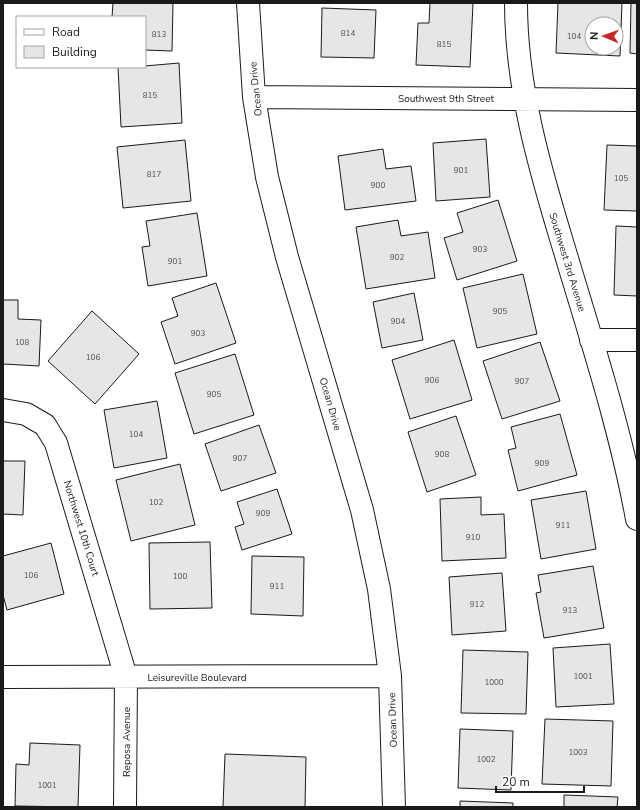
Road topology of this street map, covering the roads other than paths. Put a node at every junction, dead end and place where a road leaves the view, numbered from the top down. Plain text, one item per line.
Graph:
1 (248, 3) edge
2 (516, 3) edge
3 (254, 97) junction
4 (524, 99) junction
5 (637, 100) edge
6 (591, 340) junction
7 (637, 340) edge
8 (3, 410) edge
9 (637, 519) edge
10 (390, 676) junction
11 (3, 677) edge
12 (126, 677) junction
13 (125, 807) edge
14 (394, 807) edge

1 - 3 street, Ocean Drive
2 - 4 street, Southwest 3rd Avenue
3 - 4 street, Southwest 9th Street
3 - 10 street, Ocean Drive
4 - 5 street, Southwest 9th Street
4 - 6 street, Southwest 3rd Avenue
6 - 7 street
6 - 9 street, Southwest 3rd Avenue
8 - 12 street, Northwest 10th Court
10 - 12 street, Leisureville Boulevard
10 - 14 street, Ocean Drive
11 - 12 street, Leisureville Boulevard
12 - 13 street, Reposa Avenue

